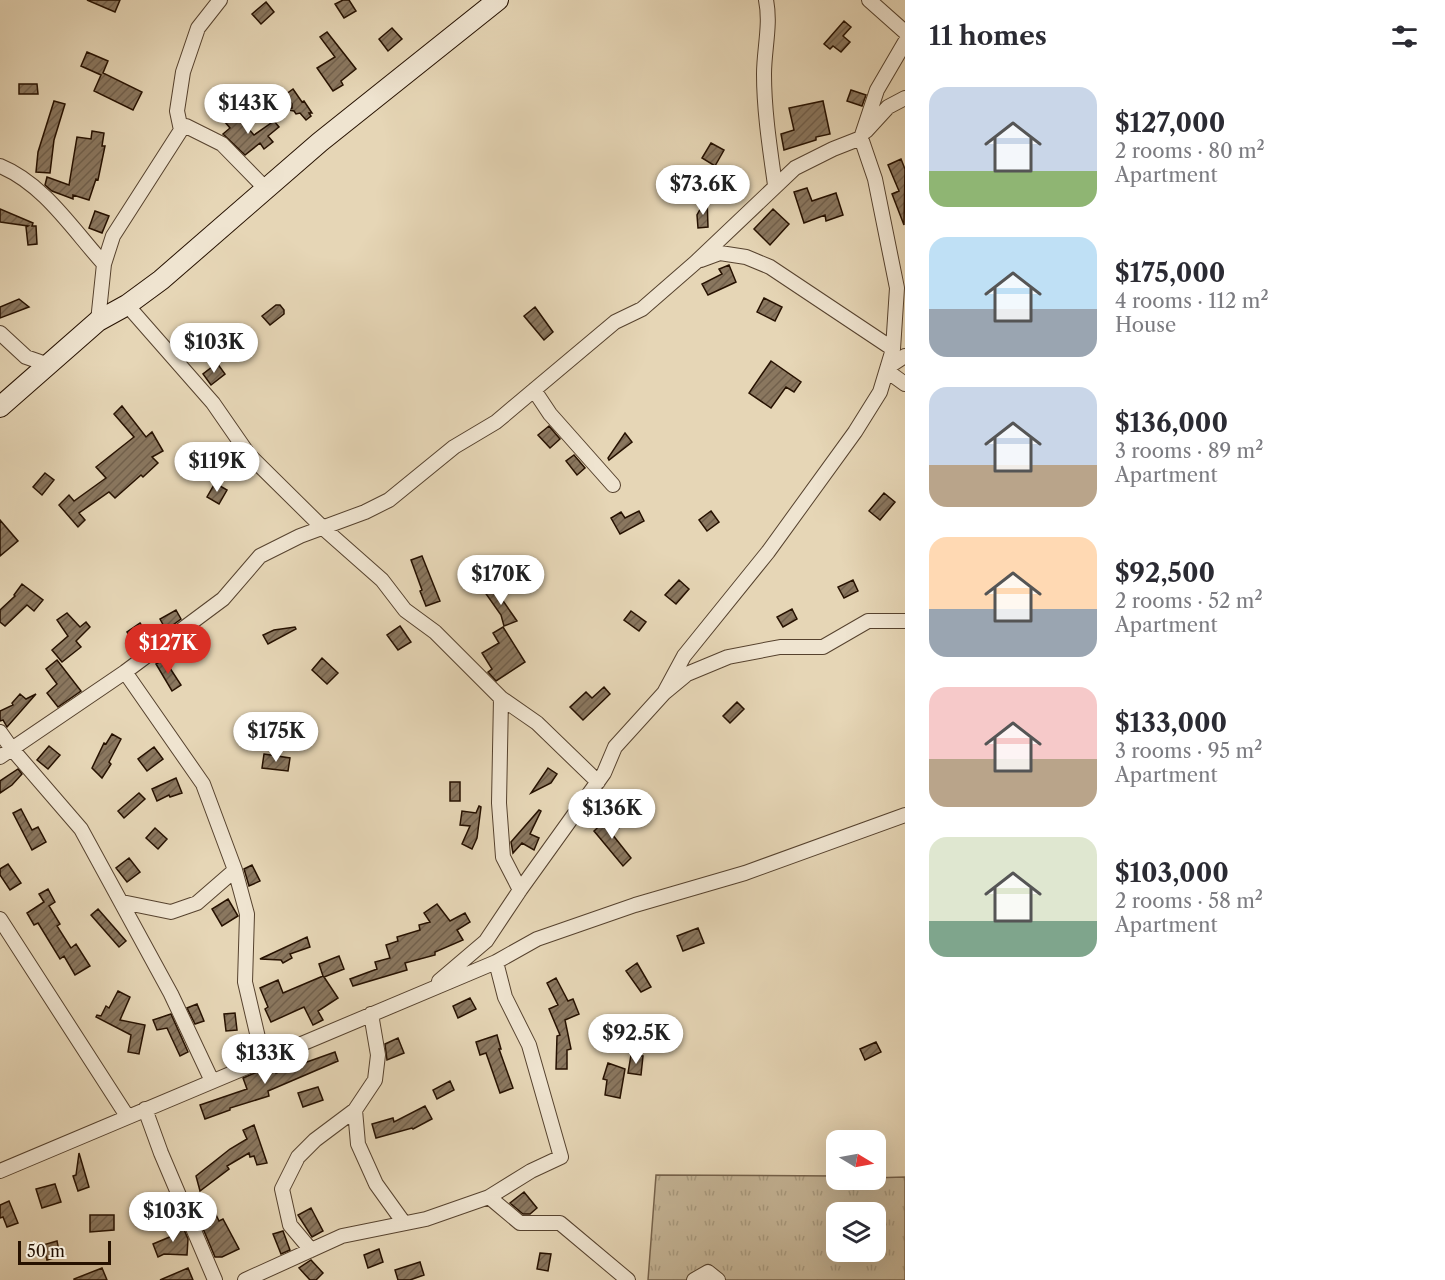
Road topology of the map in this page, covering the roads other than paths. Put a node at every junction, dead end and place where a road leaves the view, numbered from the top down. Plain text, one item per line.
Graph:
1 (220, 0) edge
2 (498, 0) edge
3 (766, 0) edge
4 (869, 0) edge
5 (905, 32) edge
6 (905, 42) edge
7 (905, 99) edge
8 (181, 130) junction
9 (862, 137) junction
10 (0, 166) edge
11 (775, 185) junction
12 (266, 189) junction
13 (696, 262) junction
14 (104, 264) junction
15 (127, 305) junction
16 (98, 321) junction
17 (0, 333) edge
18 (899, 352) edge
19 (49, 365) junction
20 (887, 369) junction
21 (905, 384) edge
22 (534, 390) junction
23 (0, 407) edge
24 (613, 485) dead end
25 (322, 527) junction
26 (905, 621) edge
27 (125, 672) junction
28 (664, 693) junction
29 (501, 698) junction
30 (0, 732) edge
31 (6, 753) edge
32 (598, 782) junction
33 (905, 815) edge
34 (235, 870) junction
35 (520, 890) junction
36 (122, 902) junction
37 (0, 919) edge
38 (496, 962) junction
39 (430, 989) junction
40 (371, 1014) junction
41 (263, 1059) junction
42 (212, 1081) junction
43 (145, 1109) junction
44 (355, 1110) junction
45 (127, 1116) junction
46 (0, 1171) edge
47 (489, 1197) junction
48 (404, 1223) junction
49 (311, 1250) junction
50 (215, 1280) edge
51 (245, 1280) edge
52 (628, 1280) edge
53 (694, 1280) edge
54 (718, 1280) edge

1 - 8 street
2 - 12 main road
3 - 11 street
4 - 5 street
6 - 9 street
7 - 9 street
8 - 12 street
8 - 14 street
9 - 11 street
9 - 18 street
10 - 14 street
11 - 13 street
12 - 15 main road
13 - 18 street
13 - 22 street
14 - 16 street
15 - 16 main road
15 - 25 street
16 - 19 main road
17 - 19 street
18 - 20 street
19 - 23 main road
20 - 21 street
20 - 28 street
22 - 24 street
22 - 25 street
25 - 27 street
25 - 29 street
26 - 28 street
27 - 31 street
27 - 34 street
28 - 32 street
29 - 32 street
29 - 35 street
30 - 31 street
31 - 36 street
32 - 35 street
33 - 38 street
34 - 36 street
34 - 41 street
35 - 39 street
36 - 42 street
37 - 45 street
38 - 39 street
38 - 47 street
39 - 40 street
40 - 41 street
40 - 44 street
41 - 42 street
42 - 43 street
43 - 45 street
43 - 50 street
44 - 48 street
44 - 49 street
45 - 46 street
47 - 48 street
47 - 52 street
48 - 49 street
49 - 51 street
53 - 54 street

